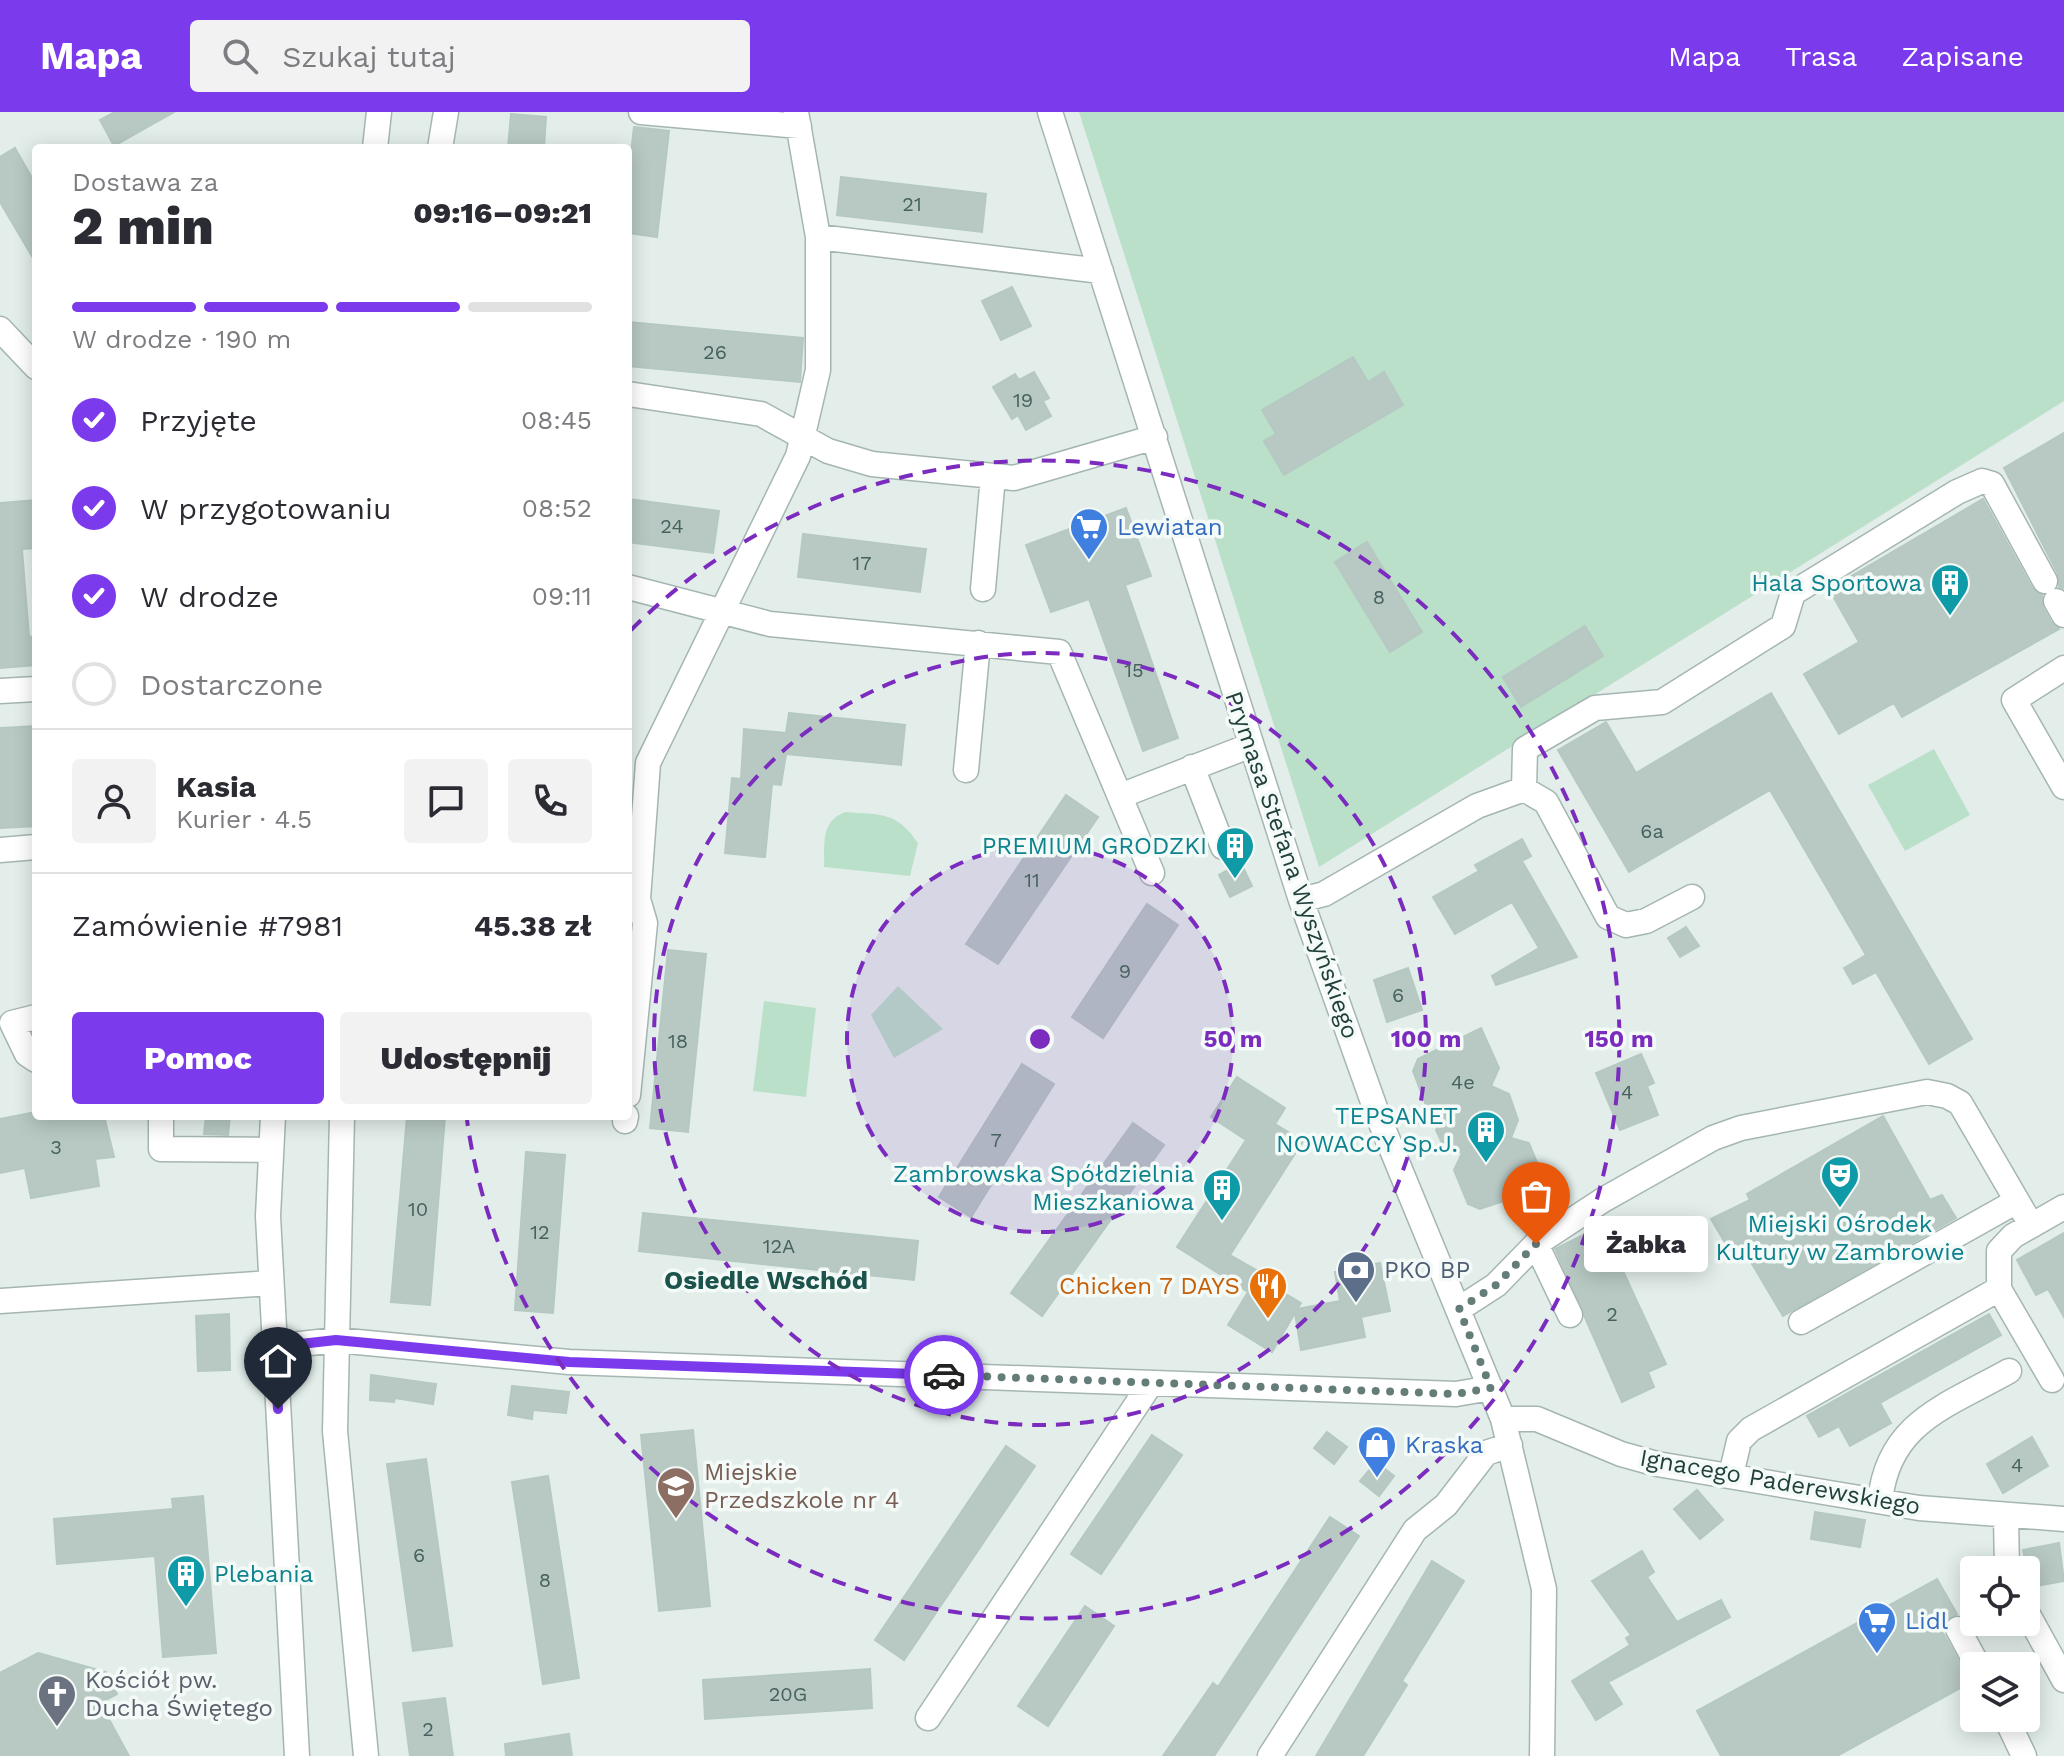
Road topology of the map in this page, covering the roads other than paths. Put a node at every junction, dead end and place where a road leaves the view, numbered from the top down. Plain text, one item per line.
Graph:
1 (379, 112) edge
2 (446, 112) edge
3 (641, 112) edge
4 (1050, 112) edge
5 (797, 119) edge
6 (375, 144) edge
7 (441, 144) edge
8 (818, 237) junction
9 (1101, 271) junction
10 (0, 329) edge
11 (32, 363) edge
12 (632, 395) edge
13 (804, 437) junction
14 (1155, 437) junction
15 (993, 476) junction
16 (632, 588) edge
17 (983, 589) dead end
18 (2055, 599) edge
19 (722, 612) junction
20 (978, 643) junction
21 (2064, 668) edge
22 (32, 689) edge
23 (0, 691) edge
24 (1249, 746) junction
25 (638, 762) edge
26 (1192, 767) junction
27 (966, 770) dead end
28 (2064, 787) edge
29 (1524, 789) junction
30 (1120, 796) junction
31 (32, 847) edge
32 (1223, 847) dead end
33 (0, 850) edge
34 (1152, 873) dead end
35 (1692, 897) dead end
36 (633, 898) edge
37 (1301, 900) junction
38 (32, 1018) edge
39 (632, 1055) edge
40 (32, 1057) edge
41 (161, 1120) edge
42 (273, 1120) edge
43 (342, 1120) edge
44 (271, 1150) junction
45 (2017, 1201) junction
46 (2064, 1207) edge
47 (2031, 1225) junction
48 (1536, 1244) junction
49 (271, 1283) junction
50 (1999, 1289) junction
51 (0, 1301) edge
52 (1459, 1309) junction
53 (1570, 1315) dead end
54 (1801, 1322) dead end
55 (336, 1340) junction
56 (274, 1347) junction
57 (2009, 1371) dead end
58 (2052, 1380) dead end
59 (1151, 1383) junction
60 (1491, 1388) junction
61 (1503, 1419) junction
62 (1510, 1445) junction
63 (1731, 1475) junction
64 (1880, 1501) junction
65 (2006, 1516) junction
66 (2064, 1519) edge
67 (2007, 1556) edge
68 (1958, 1629) dead end
69 (2040, 1636) edge
70 (1970, 1652) edge
71 (2064, 1680) edge
72 (928, 1718) dead end
73 (2013, 1732) edge
74 (297, 1756) edge
75 (366, 1756) edge
76 (1270, 1756) edge
77 (1542, 1756) edge
78 (2024, 1756) edge

1 - 6 street
2 - 7 street
3 - 5 street
4 - 9 street, Prymasa Stefana Wyszyńskiego
5 - 8 street
8 - 9 street
8 - 13 street
9 - 14 street, Prymasa Stefana Wyszyńskiego
10 - 11 street
12 - 13 street
13 - 15 street
13 - 19 street
14 - 15 street
14 - 24 street, Prymasa Stefana Wyszyńskiego
15 - 17 street
16 - 19 street
18 - 29 street
19 - 20 street
19 - 25 street
20 - 27 street
20 - 30 street
21 - 28 street
22 - 23 street
24 - 26 street
24 - 37 street, Prymasa Stefana Wyszyńskiego
25 - 36 street
26 - 30 street
26 - 32 street
29 - 35 street
29 - 37 street
30 - 34 street
31 - 33 street
36 - 39 street
37 - 52 street, Prymasa Stefana Wyszyńskiego
38 - 40 street
41 - 44 street
42 - 44 street
43 - 55 street
44 - 49 street
45 - 47 street
45 - 48 street
45 - 54 street
46 - 47 street
47 - 50 street
48 - 52 street
48 - 53 street
49 - 51 street
49 - 56 street
50 - 58 street
50 - 63 street
52 - 60 street, Prymasa Stefana Wyszyńskiego
55 - 56 street
55 - 59 street
55 - 75 street
56 - 74 street
57 - 64 street
59 - 60 street
59 - 72 street
60 - 61 street, Prymasa Stefana Wyszyńskiego
61 - 62 street, Prymasa Stefana Wyszyńskiego
61 - 63 street, Ignacego Paderewskiego
62 - 76 street
62 - 77 street, Prymasa Stefana Wyszyńskiego
63 - 64 street, Ignacego Paderewskiego
64 - 65 street, Ignacego Paderewskiego
65 - 66 street, Ignacego Paderewskiego
65 - 67 street
68 - 70 street
69 - 71 street
73 - 78 street

